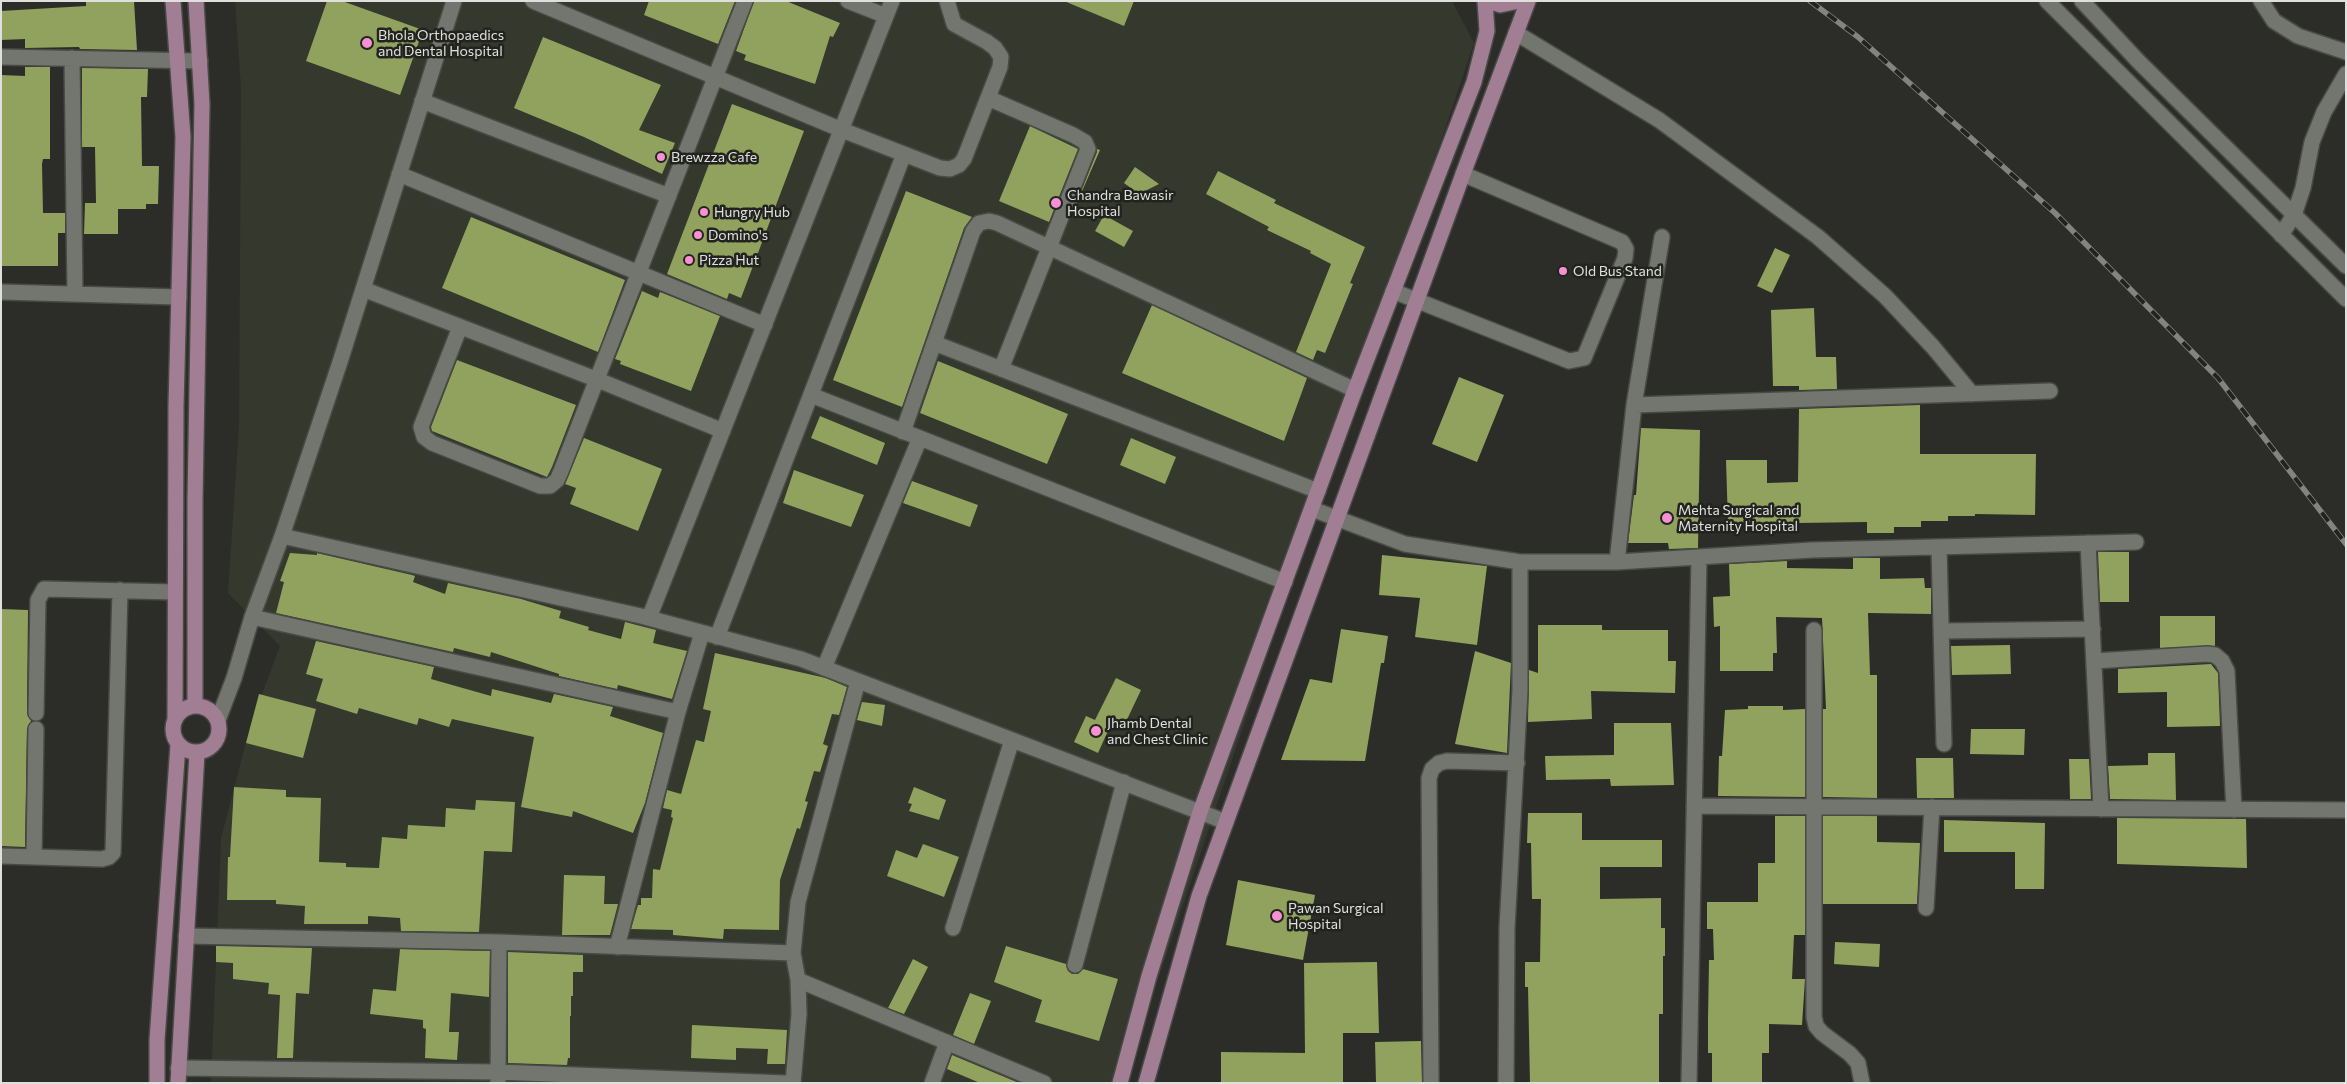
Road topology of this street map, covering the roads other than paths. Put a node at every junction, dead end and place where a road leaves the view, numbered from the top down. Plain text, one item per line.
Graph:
1 (173, 1) edge
2 (196, 1) edge
3 (454, 1) edge
4 (533, 1) edge
5 (745, 1) edge
6 (848, 1) edge
7 (892, 1) edge
8 (947, 1) edge
9 (1486, 1) edge
10 (1519, 1) edge
11 (1528, 1) edge
12 (2047, 1) edge
13 (2082, 1) edge
14 (2261, 1) edge
15 (886, 16) junction
16 (1516, 33) junction
17 (2346, 52) edge
18 (1, 57) edge
19 (72, 58) junction
20 (177, 61) junction
21 (200, 61) junction
22 (2346, 74) edge
23 (716, 76) junction
24 (988, 98) junction
25 (422, 101) junction
26 (842, 130) junction
27 (904, 154) junction
28 (399, 174) junction
29 (1463, 174) junction
30 (669, 196) junction
31 (2294, 215) junction
32 (2281, 235) junction
33 (1662, 237) dead end
34 (1048, 247) junction
35 (2346, 266) edge
36 (639, 273) junction
37 (363, 289) junction
38 (1393, 291) junction
39 (1, 292) edge
40 (75, 294) junction
41 (179, 297) junction
42 (2346, 299) edge
43 (1416, 300) junction
44 (765, 325) junction
45 (460, 327) junction
46 (934, 343) junction
47 (1001, 369) junction
48 (598, 380) junction
49 (1355, 390) junction
50 (2050, 391) dead end
51 (1972, 394) junction
52 (810, 395) junction
53 (1634, 406) junction
54 (723, 431) junction
55 (903, 432) junction
56 (920, 438) junction
57 (1318, 491) junction
58 (1312, 509) junction
59 (1336, 519) junction
60 (282, 536) junction
61 (2136, 542) dead end
62 (2088, 543) junction
63 (1939, 547) junction
64 (1699, 557) junction
65 (1520, 562) junction
66 (1617, 562) junction
67 (1285, 582) junction
68 (120, 590) junction
69 (175, 592) junction
70 (252, 617) junction
71 (648, 618) junction
72 (2092, 629) junction
73 (1814, 630) dead end
74 (1942, 631) junction
75 (702, 633) junction
76 (717, 637) junction
77 (2094, 661) junction
78 (824, 668) junction
79 (858, 681) junction
80 (195, 705) junction
81 (678, 712) junction
82 (36, 713) dead end
83 (175, 720) junction
84 (218, 720) junction
85 (36, 729) dead end
86 (1012, 740) junction
87 (178, 744) junction
88 (1944, 744) dead end
89 (198, 753) junction
90 (1517, 763) junction
91 (1124, 782) junction
92 (1694, 806) junction
93 (1814, 807) junction
94 (1932, 807) junction
95 (2101, 809) junction
96 (2234, 810) junction
97 (2346, 810) edge
98 (1200, 812) junction
99 (1226, 822) junction
100 (1, 856) edge
101 (34, 857) junction
102 (1926, 908) dead end
103 (953, 928) dead end
104 (186, 936) junction
105 (499, 942) junction
106 (616, 947) junction
107 (793, 954) junction
108 (1075, 965) dead end
109 (798, 980) junction
110 (947, 1042) junction
111 (178, 1075) edge
112 (498, 1077) edge
113 (157, 1083) edge
114 (786, 1083) edge
115 (792, 1083) edge
116 (932, 1083) edge
117 (1044, 1083) edge
118 (1120, 1083) edge
119 (1146, 1083) edge
120 (1431, 1083) edge
121 (1506, 1083) edge
122 (1688, 1083) edge
123 (1862, 1083) edge

1 - 20 main road
2 - 21 main road
3 - 25 street
4 - 23 street
5 - 23 street
6 - 15 street
7 - 15 street
8 - 24 street
9 - 10 main road
9 - 38 main road
11 - 16 main road
12 - 32 street
13 - 31 street
14 - 17 street
15 - 26 street
16 - 29 main road
16 - 51 street
18 - 19 street
19 - 20 street
19 - 40 street
20 - 21 street
20 - 41 main road
21 - 80 main road
22 - 31 street
23 - 26 street
23 - 30 street
24 - 27 street
24 - 34 street
25 - 28 street
25 - 30 street
26 - 27 street
26 - 44 street
27 - 52 street
28 - 36 street
28 - 37 street
29 - 43 main road
29 - 43 street
30 - 36 street
31 - 32 street
31 - 35 street
32 - 42 street
33 - 53 street
34 - 46 street
34 - 47 street
34 - 49 street
36 - 44 street
36 - 48 street
37 - 45 street
37 - 60 street
38 - 43 street
38 - 49 main road
39 - 40 street
40 - 41 street
41 - 69 main road
43 - 59 main road
44 - 54 street
45 - 48 street
45 - 48 street
46 - 47 street
46 - 55 street
47 - 57 street
48 - 54 street
49 - 57 main road
50 - 51 street
51 - 53 street
52 - 55 street
52 - 76 street
53 - 66 street
54 - 71 street
55 - 56 street
56 - 67 street
56 - 78 street
57 - 58 main road
58 - 59 street
58 - 67 main road
59 - 65 street
59 - 99 main road
60 - 70 street
60 - 71 street
61 - 62 street
62 - 63 street
62 - 72 street
63 - 64 street
63 - 74 street
64 - 66 street
64 - 92 street
65 - 66 street
65 - 90 street
67 - 98 main road
68 - 69 street
68 - 82 street
68 - 101 street
69 - 83 main road
70 - 81 street
70 - 84 street
71 - 75 street
72 - 74 street
72 - 77 street
73 - 93 street
74 - 88 street
75 - 76 street
75 - 81 street
76 - 78 street
77 - 95 street
77 - 96 street
78 - 79 street
79 - 86 street
79 - 107 street
80 - 83 main road
80 - 84 main road
81 - 106 street
83 - 87 main road
84 - 89 main road
85 - 101 street
86 - 91 street
86 - 103 street
87 - 89 main road
87 - 113 main road
89 - 104 main road
90 - 120 street
90 - 121 street
91 - 98 street
91 - 108 street
92 - 93 street
92 - 122 street
93 - 94 street
93 - 123 street
94 - 95 street
94 - 102 street
95 - 96 street
96 - 97 street
98 - 99 street
98 - 118 main road
99 - 119 main road
100 - 101 street
104 - 105 street
104 - 111 main road
105 - 106 street
105 - 112 street
106 - 107 street
107 - 109 street
109 - 110 street
109 - 115 street
110 - 116 street
110 - 117 street
111 - 112 street
112 - 114 street

